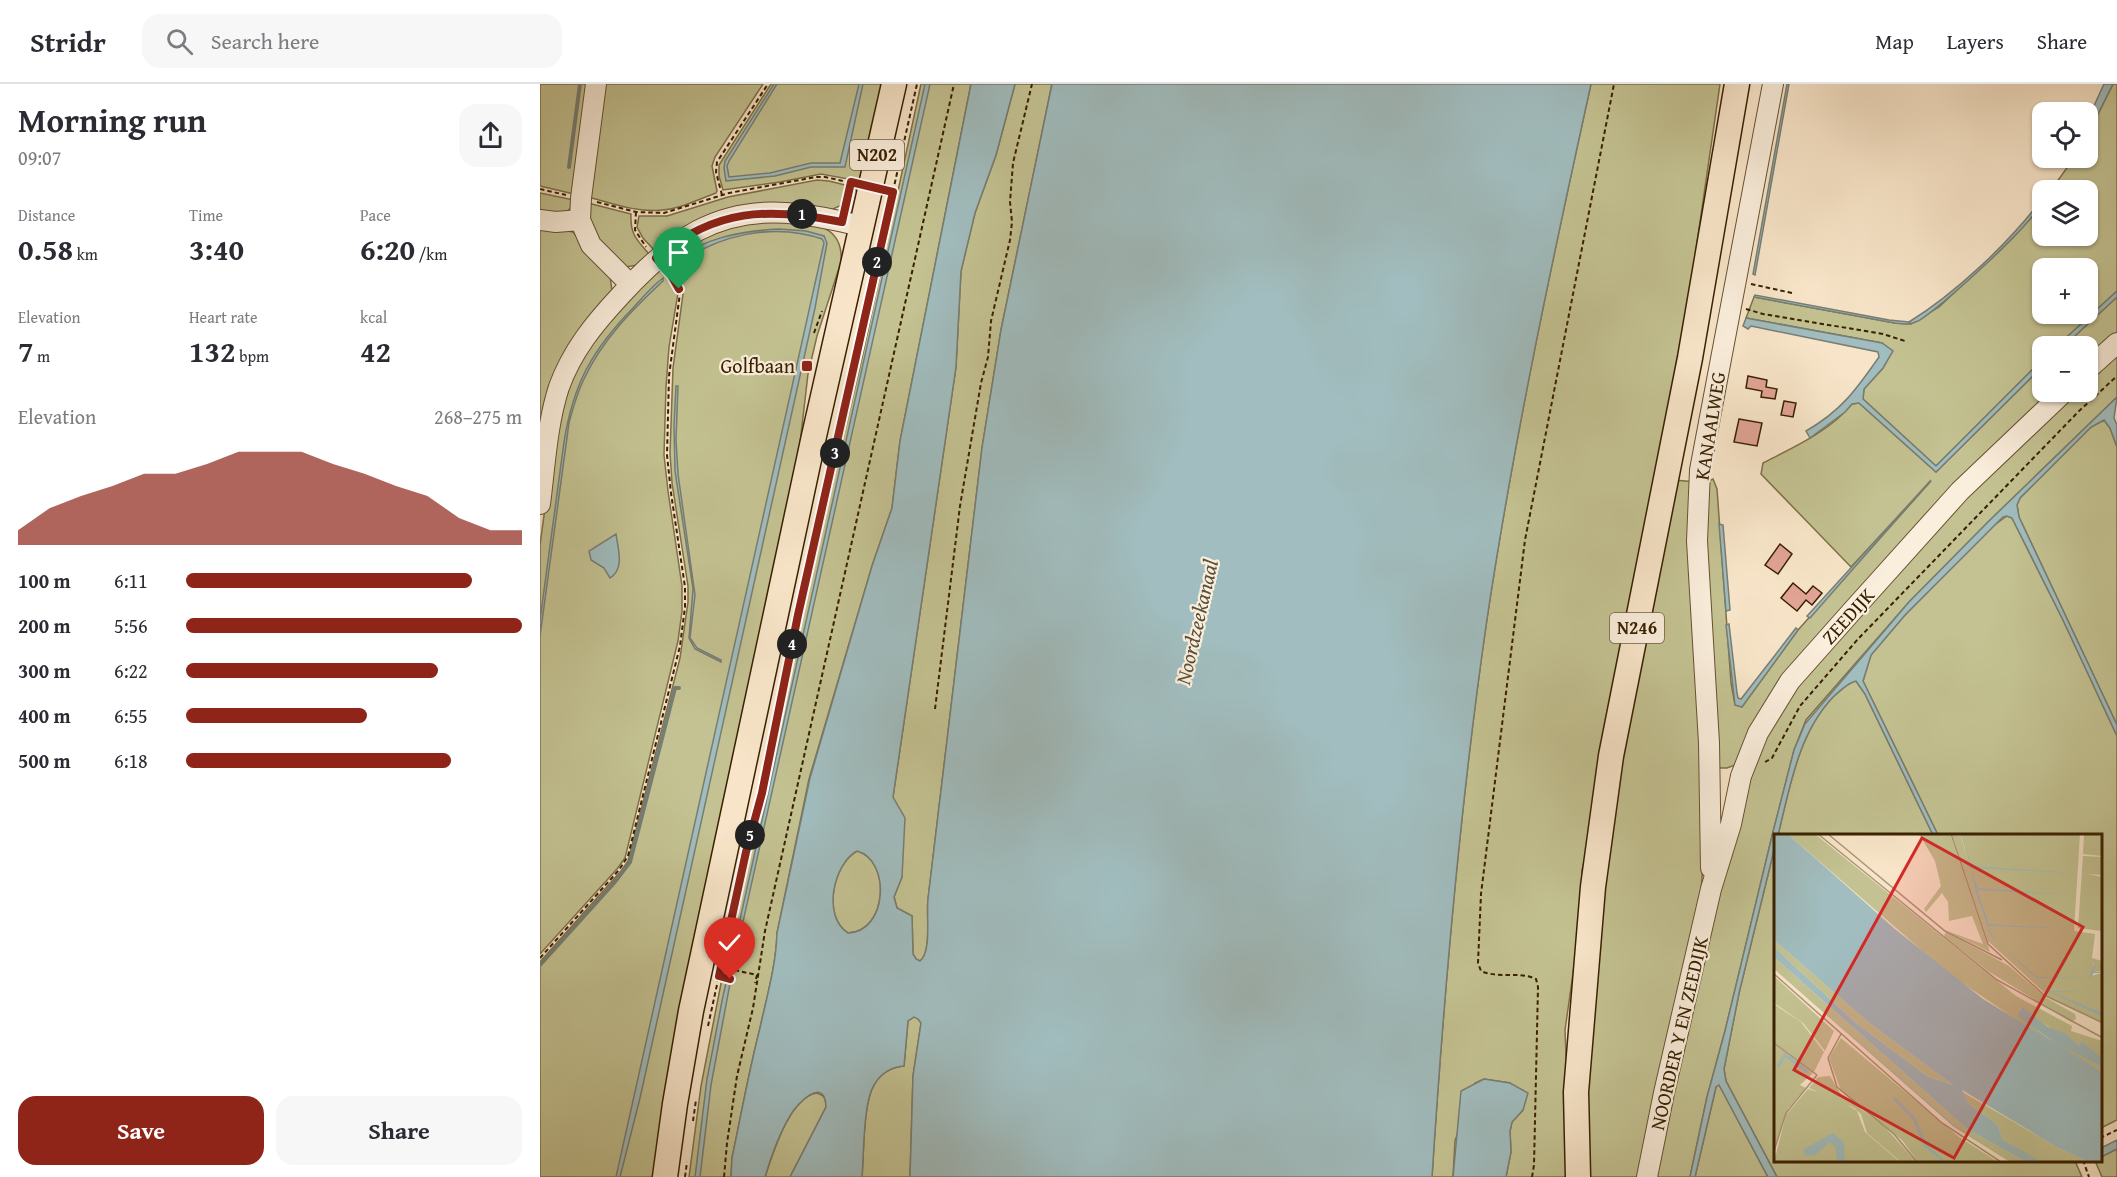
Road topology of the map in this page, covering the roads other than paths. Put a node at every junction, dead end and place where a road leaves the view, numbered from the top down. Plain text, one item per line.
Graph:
1 (596, 84) edge
2 (894, 84) edge
3 (1737, 84) edge
4 (1773, 84) edge
5 (540, 220) edge
6 (580, 220) junction
7 (851, 224) junction
8 (630, 284) junction
9 (2117, 343) edge
10 (2098, 360) edge
11 (2053, 402) edge
12 (540, 504) edge
13 (1710, 774) junction
14 (1742, 776) junction
15 (1712, 889) junction
16 (665, 1177) edge
17 (1578, 1177) edge
18 (1647, 1177) edge

1 - 6 street
2 - 7 main road, N202
3 - 17 main road, N246
4 - 13 street, KANAALWEG
5 - 6 street
6 - 8 street
7 - 8 street
7 - 16 main road, N202
8 - 12 street
9 - 10 street
11 - 14 street, ZEEDIJK
13 - 14 street
13 - 15 street, KANAALWEG
14 - 15 street, ZEEDIJK
15 - 18 street, NOORDER Y EN ZEEDIJK

